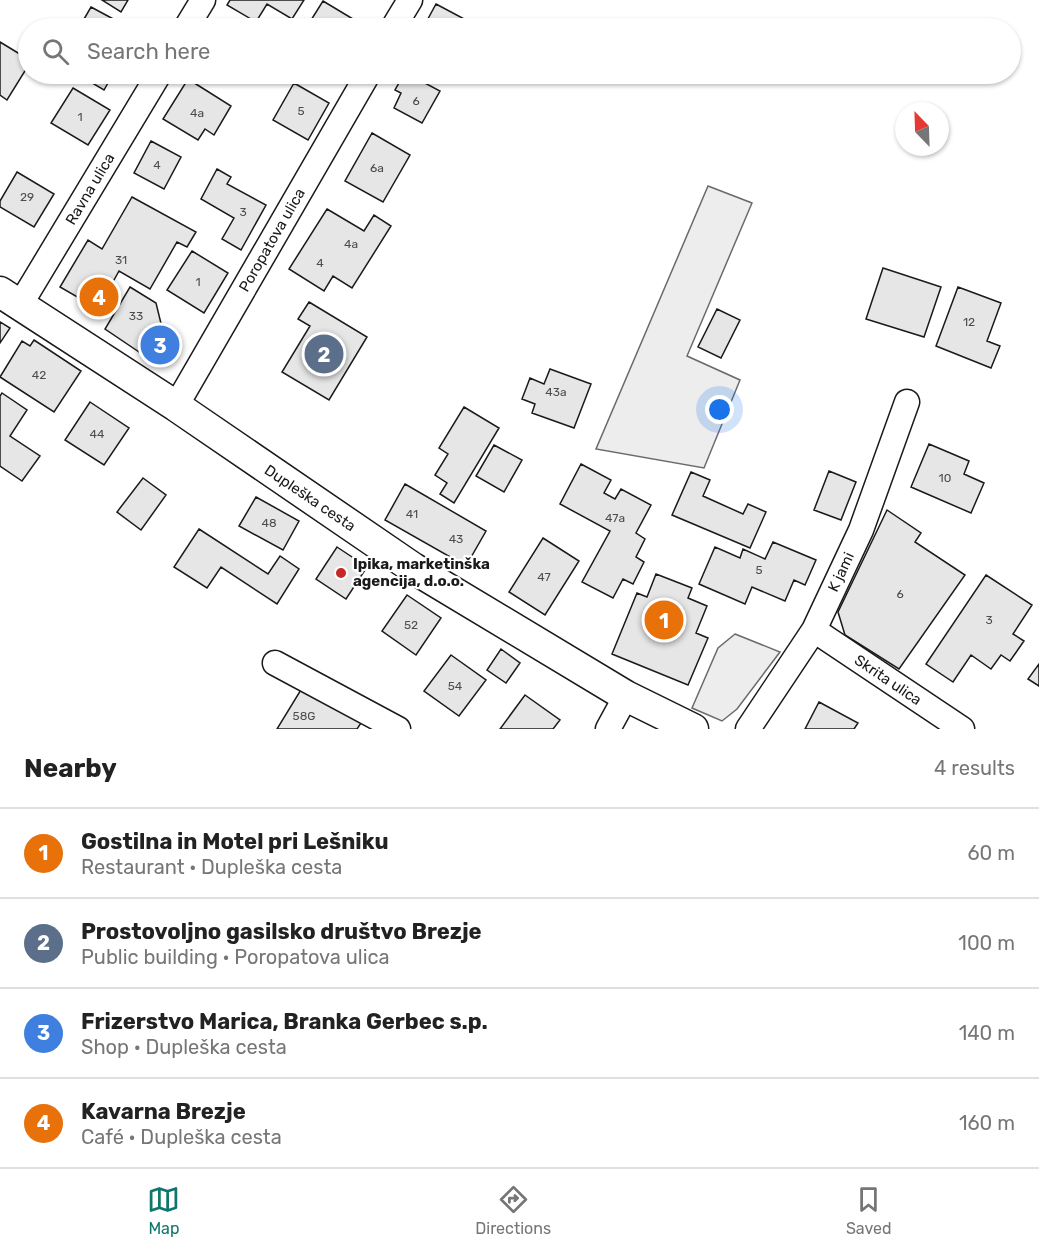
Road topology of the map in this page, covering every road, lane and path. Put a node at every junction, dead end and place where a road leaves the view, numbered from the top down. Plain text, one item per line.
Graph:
1 (203, 0) edge
2 (410, 0) edge
3 (192, 18) edge
4 (399, 18) edge
5 (152, 84) edge
6 (362, 84) edge
7 (10, 298) edge
8 (907, 402) dead end
9 (176, 406) junction
10 (814, 630) junction
11 (275, 663) dead end
12 (626, 696) junction
13 (398, 729) edge
14 (608, 729) edge
15 (693, 729) edge
16 (748, 729) edge
17 (962, 729) edge

1 - 3 street
2 - 4 street
5 - 7 street, Ravna ulica
6 - 9 street, Poropatova ulica
7 - 9 street, Dupleška cesta
8 - 10 street, K jami
9 - 12 street, Dupleška cesta
10 - 16 street, K jami
10 - 17 street, Skrita ulica
11 - 13 street
12 - 14 street
12 - 15 street, Dupleška cesta

